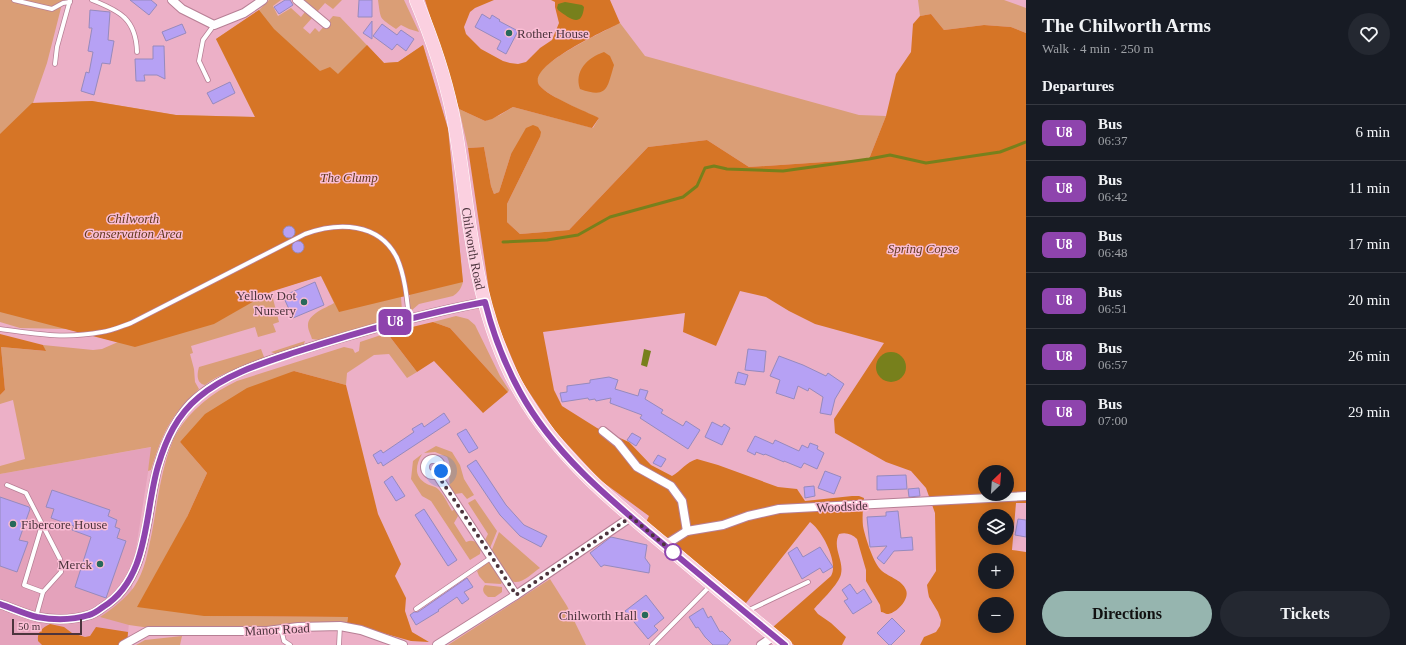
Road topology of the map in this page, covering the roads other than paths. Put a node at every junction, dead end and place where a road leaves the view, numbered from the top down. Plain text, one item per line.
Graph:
1 (14, 0) edge
2 (92, 0) edge
3 (172, 0) edge
4 (263, 0) edge
5 (297, 0) edge
6 (416, 0) edge
7 (70, 1) edge
8 (326, 24) dead end
9 (214, 25) junction
10 (137, 52) dead end
11 (55, 64) dead end
12 (208, 80) dead end
13 (485, 302) junction
14 (409, 318) junction
15 (0, 329) edge
16 (603, 431) dead end
17 (437, 474) dead end
18 (8, 485) dead end
19 (1026, 496) edge
20 (631, 517) junction
21 (42, 524) junction
22 (687, 531) junction
23 (665, 546) junction
24 (492, 557) junction
25 (808, 582) dead end
26 (712, 584) junction
27 (43, 592) junction
28 (516, 595) junction
29 (0, 604) edge
30 (416, 609) dead end
31 (745, 612) junction
32 (36, 616) junction
33 (340, 626) junction
34 (281, 629) junction
35 (780, 641) edge
36 (123, 645) edge
37 (290, 645) edge
38 (339, 645) edge
39 (403, 645) edge
40 (437, 645) edge
41 (652, 645) edge
42 (761, 645) edge

1 - 7 lane
2 - 10 lane
3 - 9 street
4 - 9 street
5 - 8 street
6 - 13 main road, Chilworth Road
7 - 11 lane
9 - 12 lane
13 - 14 street
13 - 20 main road, Chilworth Road
14 - 15 lane
14 - 32 street
16 - 22 street
17 - 24 street
18 - 21 lane
19 - 22 street, Woodside
20 - 23 main road, Chilworth Road
20 - 28 street
21 - 27 lane
21 - 27 lane
22 - 23 street, Woodside
23 - 26 main road, Chilworth Road
24 - 28 street
24 - 30 lane
25 - 31 lane
26 - 31 main road, Chilworth Road
26 - 41 lane
27 - 32 lane
28 - 40 street
29 - 32 street
31 - 35 main road, Chilworth Road
33 - 34 street, Manor Road
33 - 38 lane
33 - 39 street, Manor Road
34 - 36 street, Manor Road
34 - 37 lane
35 - 42 street

